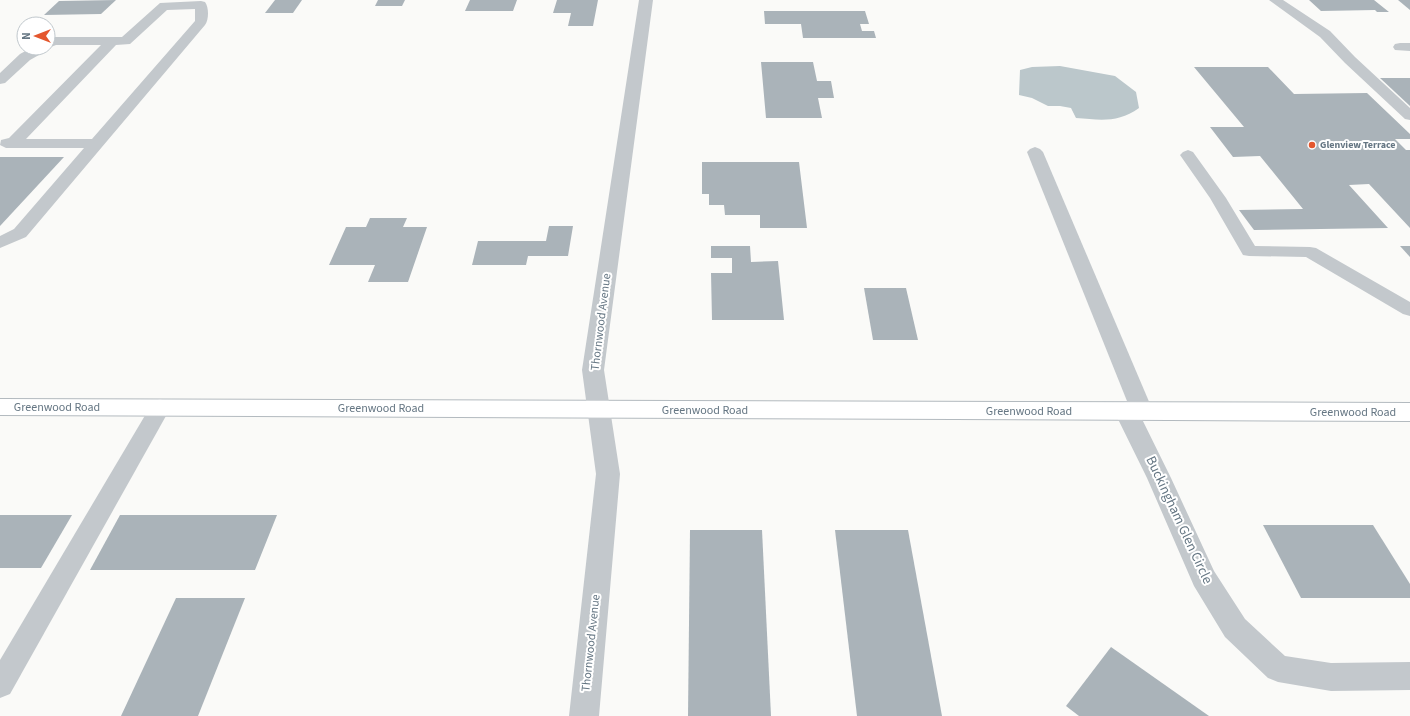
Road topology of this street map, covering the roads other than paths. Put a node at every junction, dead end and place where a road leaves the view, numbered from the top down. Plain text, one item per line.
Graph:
1 (646, 0) edge
2 (1275, 0) edge
3 (56, 41) edge
4 (112, 41) junction
5 (26, 56) edge
6 (0, 80) edge
7 (1410, 116) edge
8 (6, 143) edge
9 (96, 144) junction
10 (1035, 152) dead end
11 (1188, 155) dead end
12 (0, 243) edge
13 (1410, 310) edge
14 (0, 407) edge
15 (160, 407) junction
16 (599, 410) junction
17 (1134, 411) junction
18 (1410, 412) edge
19 (1410, 676) edge
20 (0, 685) edge
21 (584, 716) edge

1 - 16 street, Thornwood Avenue
2 - 7 lane
3 - 4 lane
4 - 8 lane
4 - 9 lane
5 - 6 lane
8 - 9 lane
9 - 12 lane
10 - 17 lane
11 - 13 lane
14 - 15 main road, Greenwood Road
15 - 16 main road, Greenwood Road
15 - 20 lane
16 - 17 main road, Greenwood Road
16 - 21 street, Thornwood Avenue
17 - 18 main road, Greenwood Road
17 - 19 street, Buckingham Glen Circle

